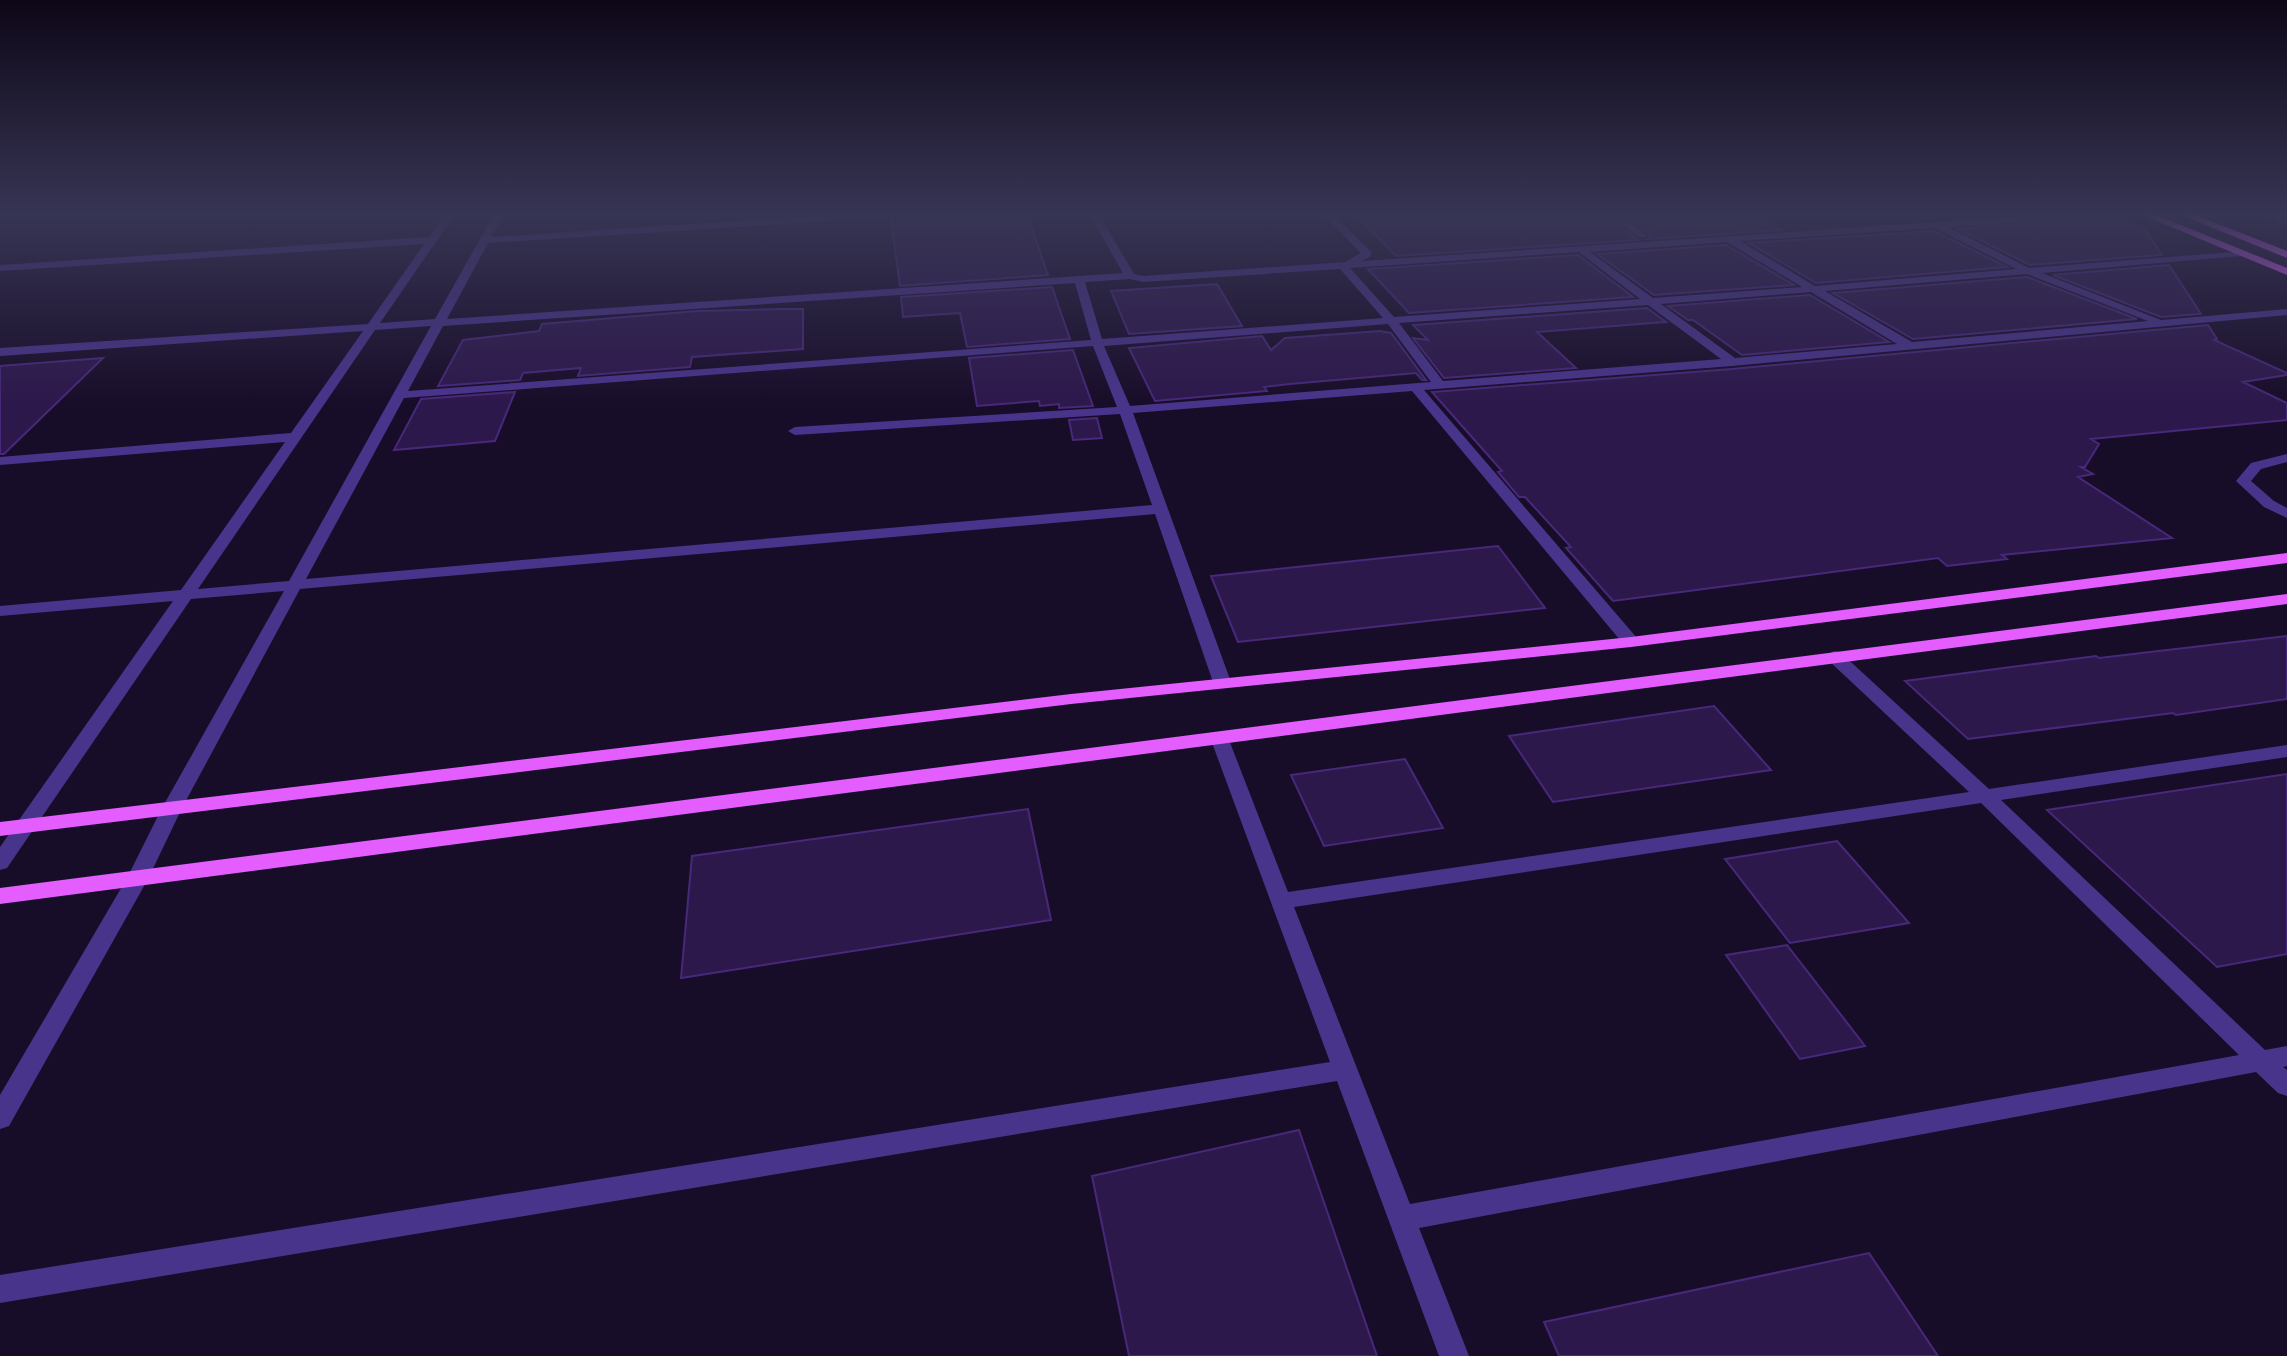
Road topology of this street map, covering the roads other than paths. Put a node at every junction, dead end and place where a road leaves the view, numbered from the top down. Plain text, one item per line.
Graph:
1 (408, 277) edge
2 (464, 277) edge
3 (1114, 277) edge
4 (1136, 277) edge
5 (1172, 277) edge
6 (1353, 277) edge
7 (1618, 277) edge
8 (1793, 277) edge
9 (1953, 277) edge
10 (2044, 277) edge
11 (1079, 280) junction
12 (1813, 289) junction
13 (1650, 301) junction
14 (2287, 312) edge
15 (1390, 319) junction
16 (440, 321) junction
17 (2160, 322) junction
18 (375, 326) junction
19 (1097, 342) junction
20 (1908, 345) junction
21 (0, 352) edge
22 (1732, 362) junction
23 (1439, 384) junction
24 (1415, 387) junction
25 (399, 395) junction
26 (1125, 410) junction
27 (795, 431) dead end
28 (297, 437) junction
29 (2287, 458) edge
30 (0, 461) edge
31 (1161, 509) junction
32 (2287, 514) edge
33 (2287, 558) edge
34 (295, 585) junction
35 (187, 595) junction
36 (2287, 599) edge
37 (0, 611) edge
38 (1631, 642) junction
39 (1834, 656) junction
40 (1222, 682) junction
41 (1220, 740) junction
42 (2287, 751) edge
43 (1986, 796) junction
44 (173, 808) junction
45 (26, 826) junction
46 (0, 829) edge
47 (0, 863) edge
48 (137, 879) junction
49 (0, 896) edge
50 (1283, 901) junction
51 (2287, 1056) edge
52 (2260, 1060) junction
53 (1347, 1069) junction
54 (2287, 1086) edge
55 (0, 1118) edge
56 (1404, 1218) junction
57 (0, 1289) edge
58 (1454, 1356) edge

1 - 18 street
2 - 16 street
3 - 11 street
4 - 5 street
6 - 15 street
7 - 13 street
8 - 12 street
9 - 12 street
10 - 17 street
11 - 16 street
11 - 19 street
12 - 13 street
12 - 20 street
13 - 15 street
13 - 22 street
14 - 17 street
15 - 19 street
15 - 23 street
16 - 18 street
16 - 25 street
17 - 20 street
18 - 21 street
18 - 28 street
19 - 25 street
19 - 26 street
20 - 22 street
22 - 23 street
23 - 24 street
24 - 26 street
24 - 38 street
25 - 34 street
26 - 27 street
26 - 31 street
28 - 30 street
28 - 35 street
29 - 32 street
31 - 34 street
31 - 40 street
33 - 38 main road
34 - 35 street
34 - 44 street
35 - 37 street
35 - 45 street
36 - 39 main road
38 - 40 main road
39 - 41 main road
39 - 43 street
40 - 44 main road
41 - 48 main road
41 - 50 street
42 - 43 street
43 - 50 street
43 - 52 street
44 - 45 main road
44 - 48 street
45 - 46 main road
45 - 47 street
48 - 49 main road
48 - 55 street
50 - 53 street
51 - 52 street
52 - 54 street
52 - 56 street
53 - 56 street
53 - 57 street
56 - 58 street

